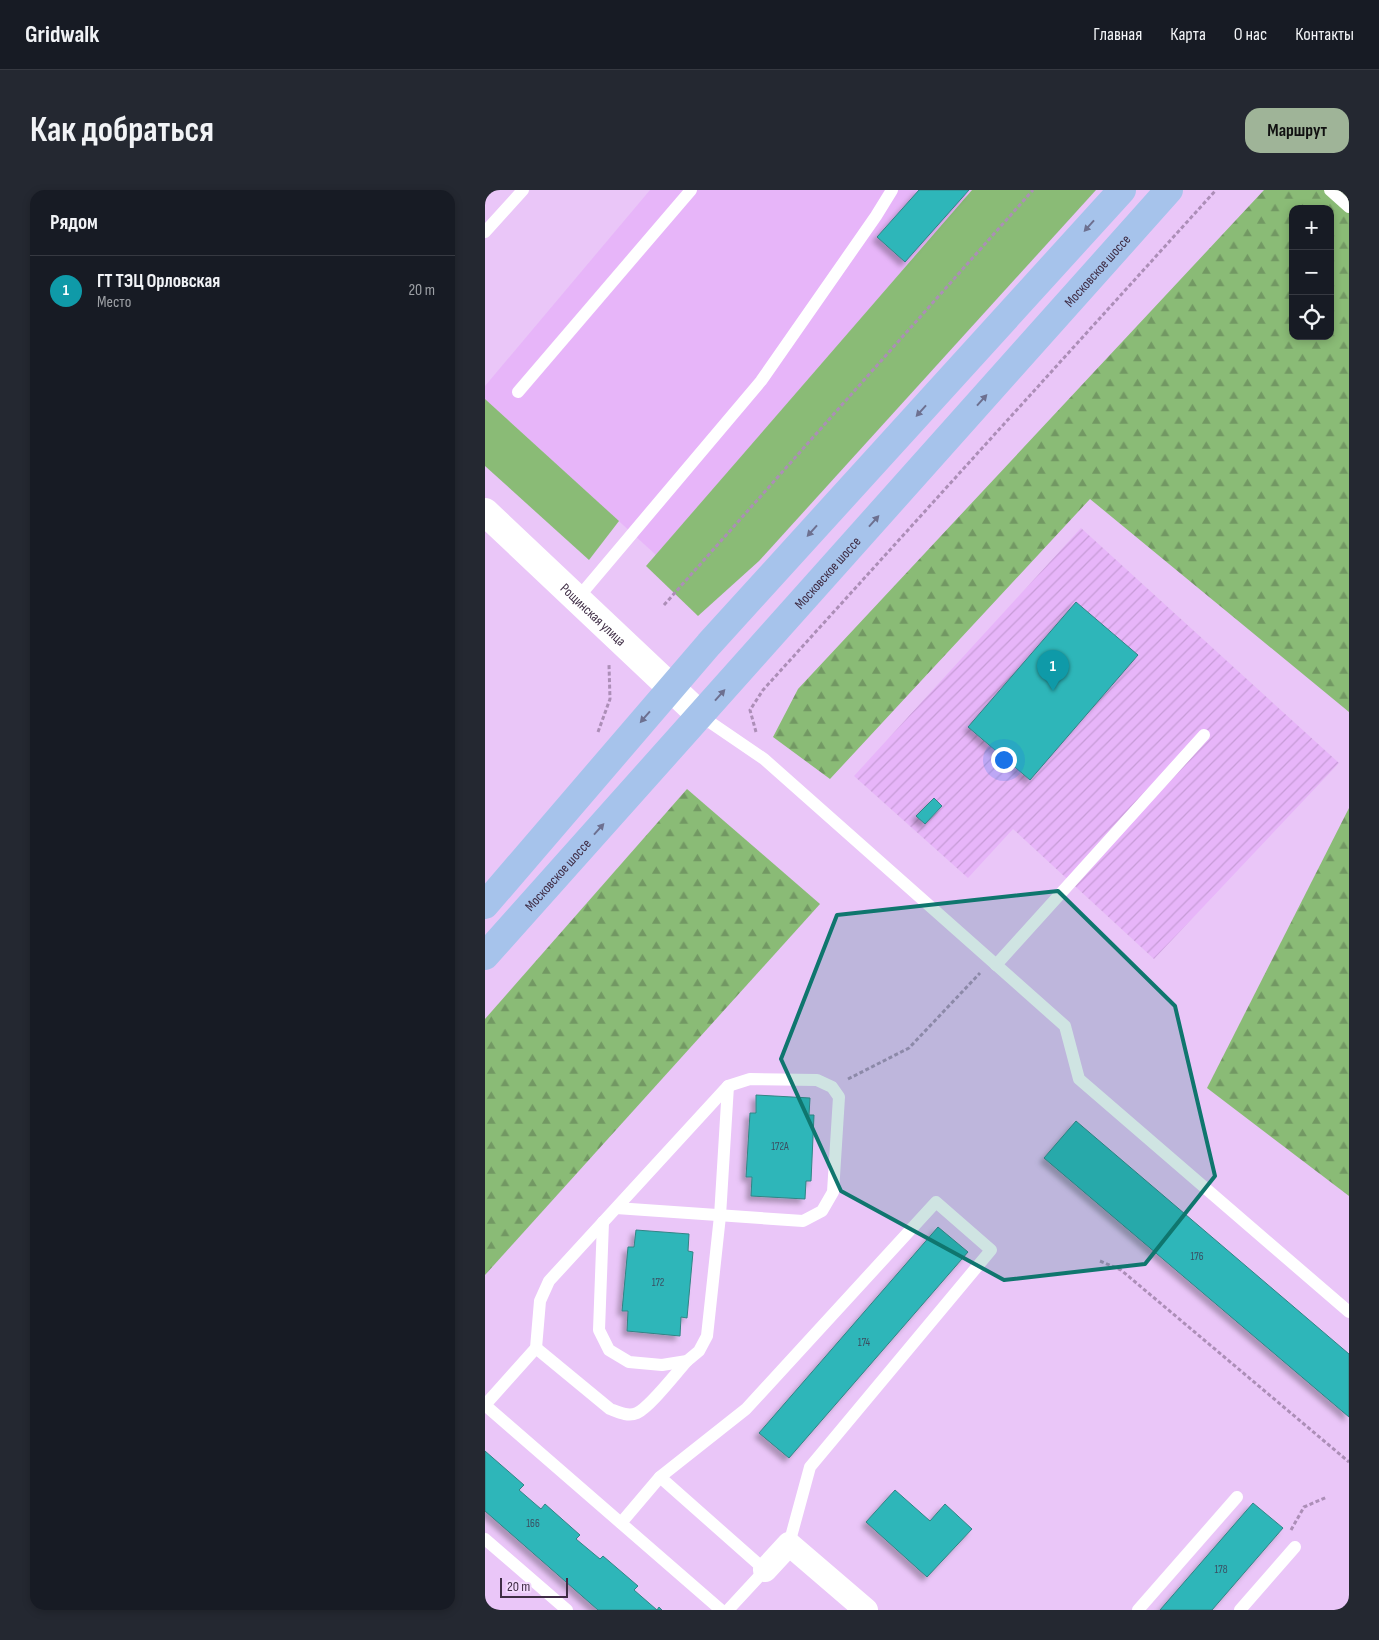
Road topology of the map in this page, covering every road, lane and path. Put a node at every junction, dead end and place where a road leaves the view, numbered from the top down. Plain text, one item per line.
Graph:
1 (523, 190) edge
2 (691, 190) edge
3 (892, 190) edge
4 (1033, 190) edge
5 (1122, 190) edge
6 (1169, 190) edge
7 (1216, 190) edge
8 (1330, 190) edge
9 (1349, 207) edge
10 (485, 232) edge
11 (518, 392) dead end
12 (485, 512) edge
13 (577, 599) junction
14 (664, 605) dead end
15 (609, 665) dead end
16 (671, 687) junction
17 (701, 716) junction
18 (1204, 735) dead end
19 (593, 738) dead end
20 (764, 759) junction
21 (485, 904) edge
22 (485, 956) edge
23 (994, 963) junction
24 (728, 1086) junction
25 (832, 1087) junction
26 (616, 1208) junction
27 (720, 1216) junction
28 (603, 1222) junction
29 (1101, 1261) dead end
30 (1349, 1312) edge
31 (536, 1348) junction
32 (687, 1361) junction
33 (485, 1405) edge
34 (1349, 1462) edge
35 (660, 1477) junction
36 (1327, 1496) dead end
37 (1237, 1497) dead end
38 (621, 1523) junction
39 (485, 1539) edge
40 (789, 1544) junction
41 (1295, 1547) joint
42 (765, 1570) junction
43 (567, 1610) edge
44 (721, 1610) edge
45 (728, 1610) edge
46 (867, 1610) edge
47 (1138, 1610) edge
48 (1240, 1610) edge

1 - 10 lane
2 - 11 lane
3 - 13 lane
4 - 14 path
5 -> 16 main road
17 -> 6 main road, Московское шоссе
7 - 20 path
8 - 9 lane
12 - 13 main road, Рощинская улица
13 - 16 main road, Рощинская улица
15 - 19 path
16 - 17 main road, Рощинская улица
16 -> 21 main road
17 - 20 lane
22 -> 17 main road, Московское шоссе
18 - 23 lane
20 - 23 lane
23 - 25 path
23 - 30 lane
24 - 25 lane
24 - 26 lane
24 - 27 lane
25 - 27 lane
26 - 27 lane
26 - 28 lane
27 - 32 lane
28 - 31 lane
28 - 32 lane
29 - 34 path
31 - 32 lane
31 - 33 lane
33 - 38 lane
35 - 38 lane
35 - 40 lane
35 - 42 lane
36 - 41 path
37 - 47 lane
38 - 44 lane
39 - 43 lane
40 - 42 street
40 - 46 street
41 - 48 lane
42 - 45 lane

